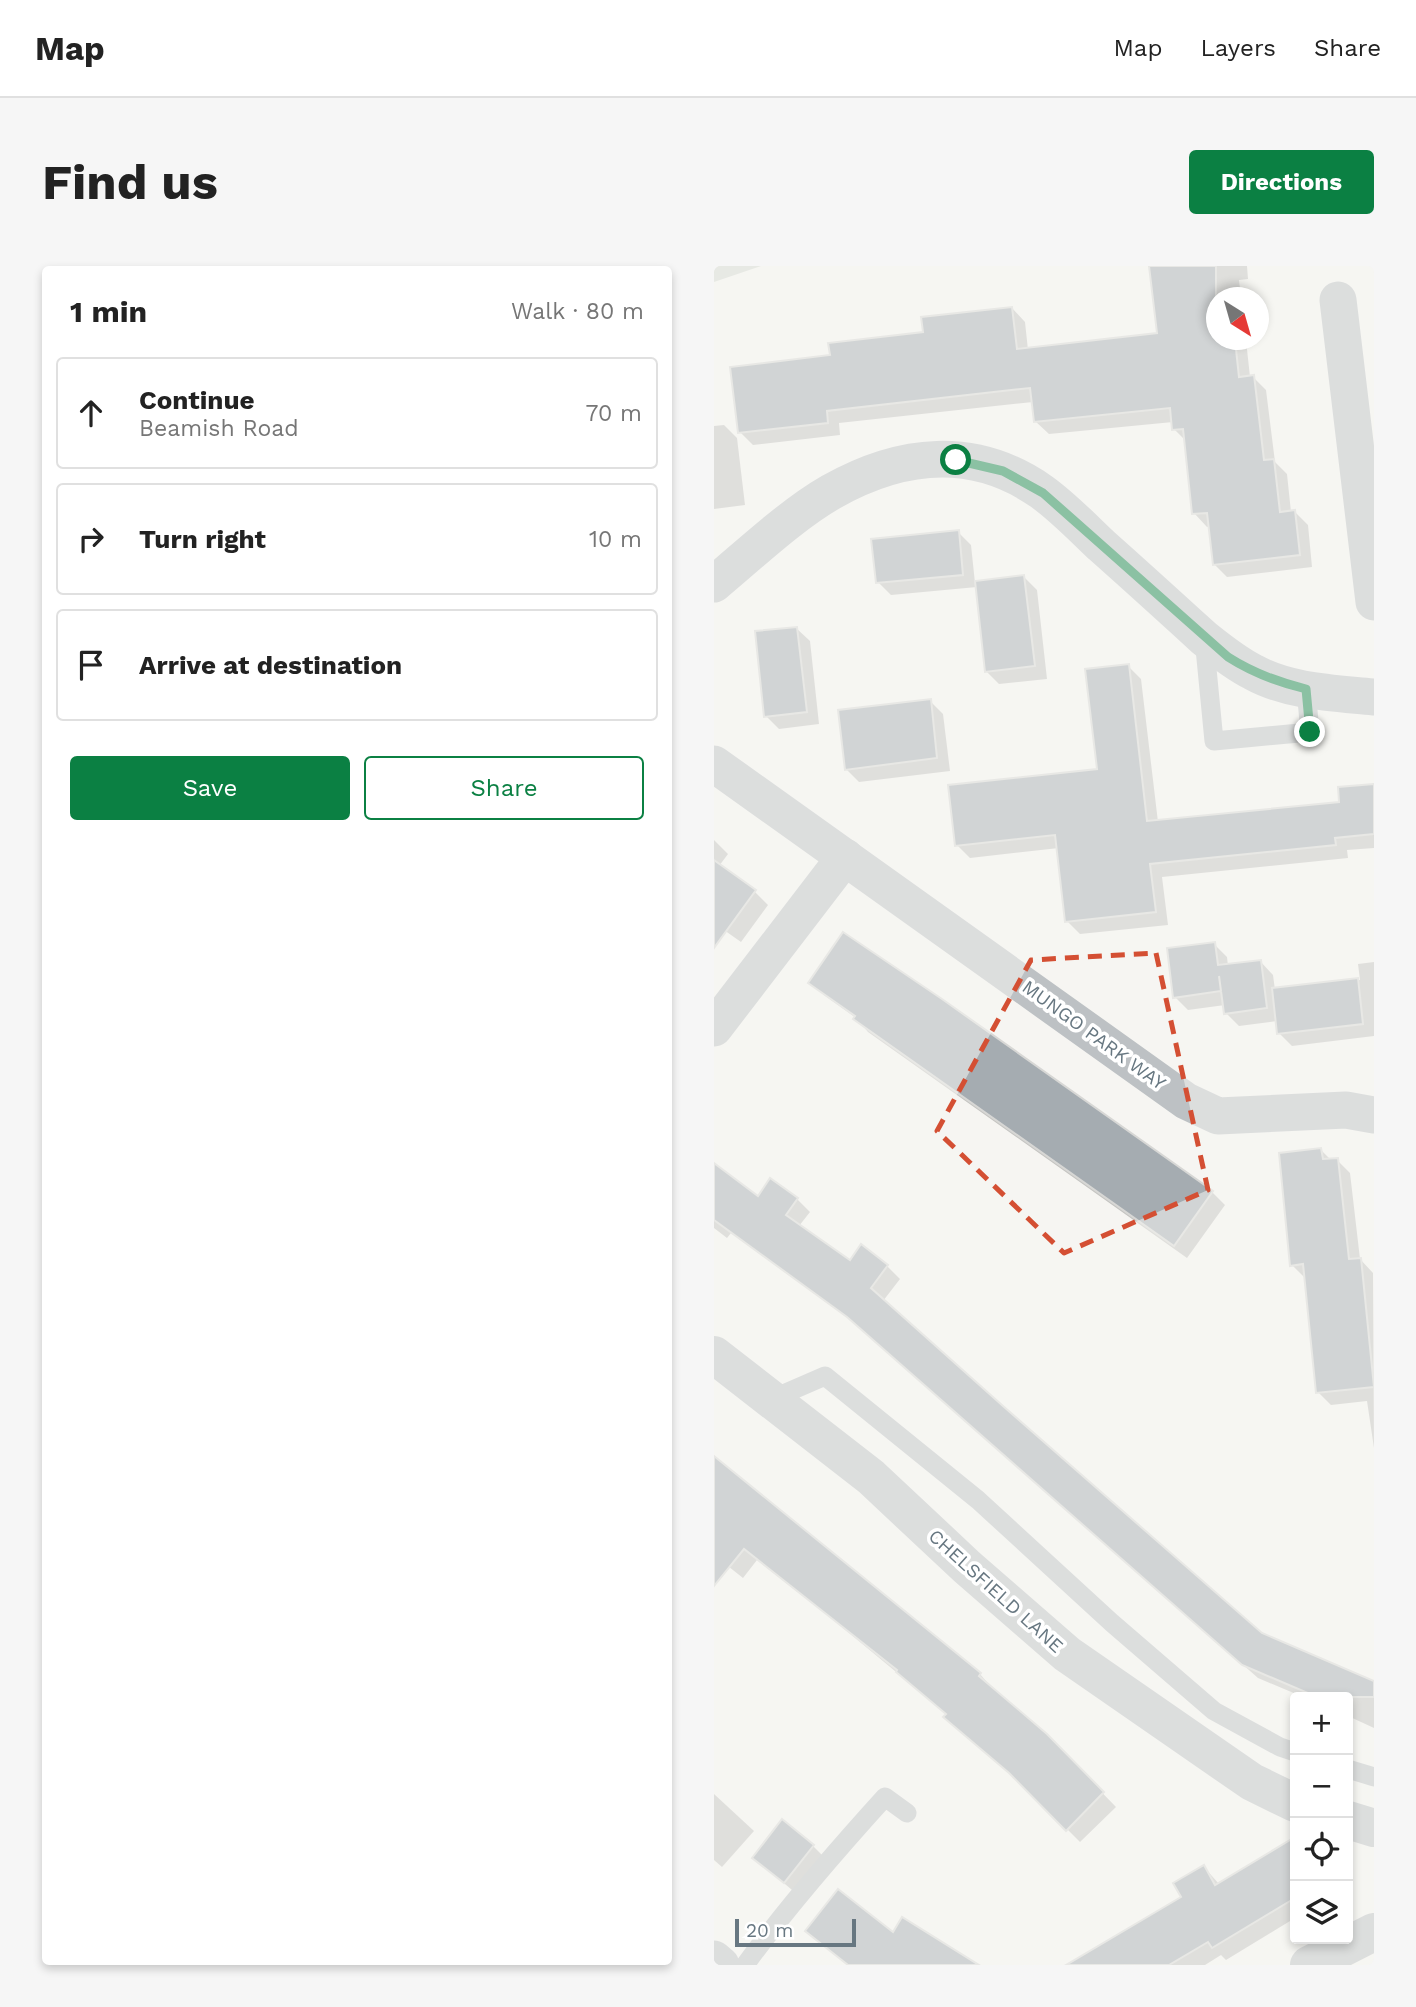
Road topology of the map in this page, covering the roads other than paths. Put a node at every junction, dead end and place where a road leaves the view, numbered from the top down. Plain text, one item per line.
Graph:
1 (1338, 300) dead end
2 (714, 584) edge
3 (1374, 602) edge
4 (1204, 638) junction
5 (1306, 689) junction
6 (1374, 697) edge
7 (714, 764) edge
8 (845, 857) junction
9 (714, 1028) edge
10 (1374, 1115) edge
11 (714, 1355) edge
12 (772, 1399) junction
13 (1290, 1750) edge
14 (1353, 1771) edge
15 (1374, 1777) edge
16 (1290, 1800) edge
17 (907, 1814) dead end
18 (1353, 1822) edge
19 (1374, 1828) edge
20 (1374, 1932) edge
21 (714, 1959) edge
22 (721, 1965) edge
23 (745, 1965) edge
24 (1309, 1965) edge

1 - 3 street
2 - 4 street
4 - 5 street
4 - 5 lane
5 - 6 street
7 - 8 street, MUNGO PARK WAY
8 - 9 street
8 - 10 street, MUNGO PARK WAY
11 - 12 street, CHELSFIELD LANE
12 - 13 lane
12 - 16 street, CHELSFIELD LANE
14 - 15 lane
17 - 23 lane
18 - 19 street
20 - 24 street
21 - 22 street

